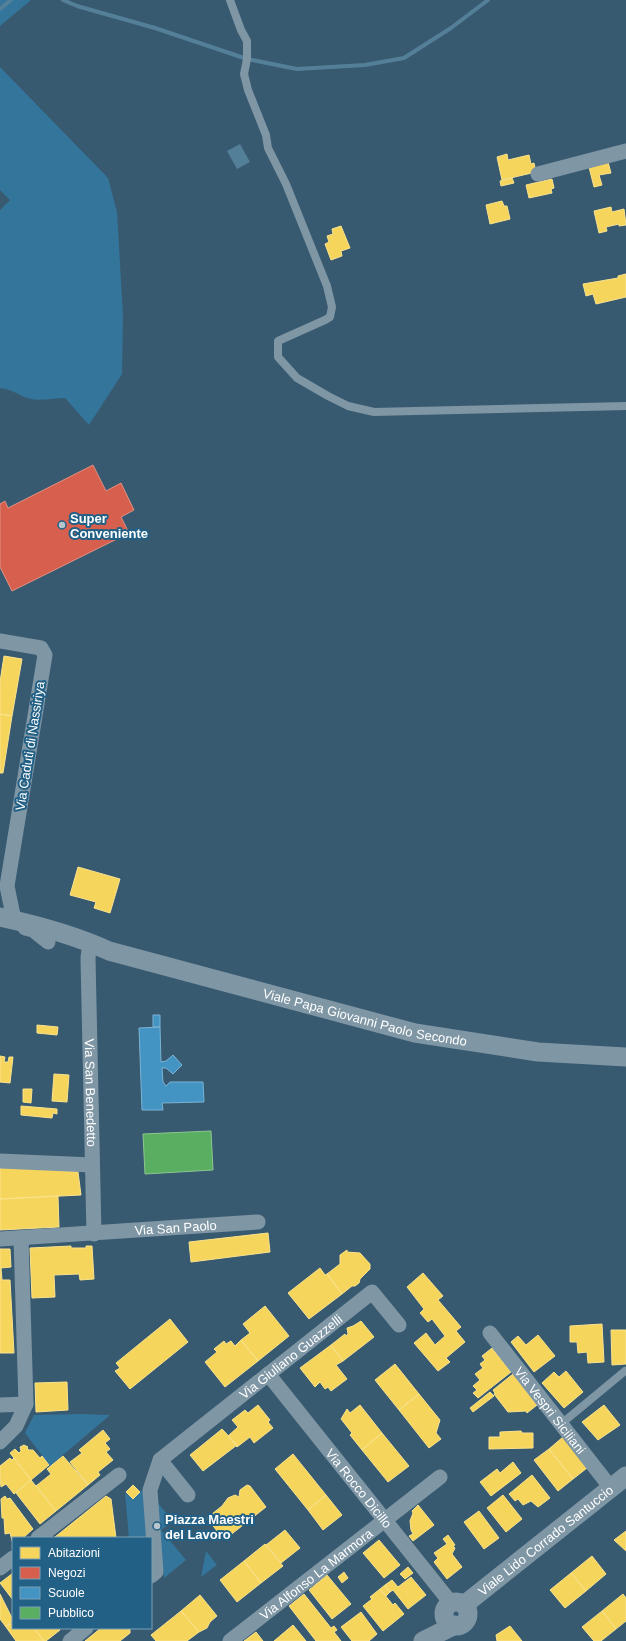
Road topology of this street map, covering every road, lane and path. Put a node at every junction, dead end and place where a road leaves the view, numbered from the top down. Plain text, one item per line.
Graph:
1 (230, 0) edge
2 (626, 151) edge
3 (538, 174) dead end
4 (626, 406) edge
5 (0, 641) edge
6 (4, 913) edge
7 (89, 947) junction
8 (626, 1057) edge
9 (0, 1161) edge
10 (92, 1166) junction
11 (258, 1222) dead end
12 (94, 1234) junction
13 (21, 1238) junction
14 (0, 1239) edge
15 (399, 1325) dead end
16 (490, 1333) dead end
17 (625, 1372) edge
18 (268, 1374) junction
19 (26, 1404) junction
20 (0, 1405) edge
21 (561, 1424) junction
22 (0, 1442) edge
23 (160, 1460) junction
24 (119, 1475) dead end
25 (626, 1476) edge
26 (440, 1477) dead end
27 (611, 1488) junction
28 (188, 1495) dead end
29 (384, 1520) junction
30 (39, 1537) edge
31 (152, 1575) edge
32 (445, 1628) edge
33 (85, 1629) edge
34 (70, 1641) edge
35 (230, 1641) edge

1 - 4 lane
2 - 3 street
5 - 6 street, Via Caduti di Nassiriya
6 - 7 street
6 - 7 street
7 - 8 street, Viale Papa Giovanni Paolo Secondo
7 - 10 street, Via San Benedetto
9 - 10 street
10 - 12 street, Via San Benedetto
11 - 12 street, Via San Paolo
12 - 13 street, Via San Paolo
13 - 14 street, Via San Paolo
13 - 19 street
15 - 18 street, Via Giuliano Guazzelli
16 - 21 street, Via Vespri Siciliani
17 - 21 lane
18 - 23 street, Via Giuliano Guazzelli
18 - 29 street, Via Rocco Dicillo
19 - 20 street
19 - 22 street
21 - 27 street, Via Vespri Siciliani
23 - 28 street
23 - 31 street
24 - 30 street
25 - 27 street, Viale Lido Corrado Santuccio
26 - 29 street, Via Alfonso La Marmora
27 - 32 street, Viale Lido Corrado Santuccio
29 - 32 street, Via Rocco Dicillo
29 - 35 street, Via Alfonso La Marmora
33 - 34 street

